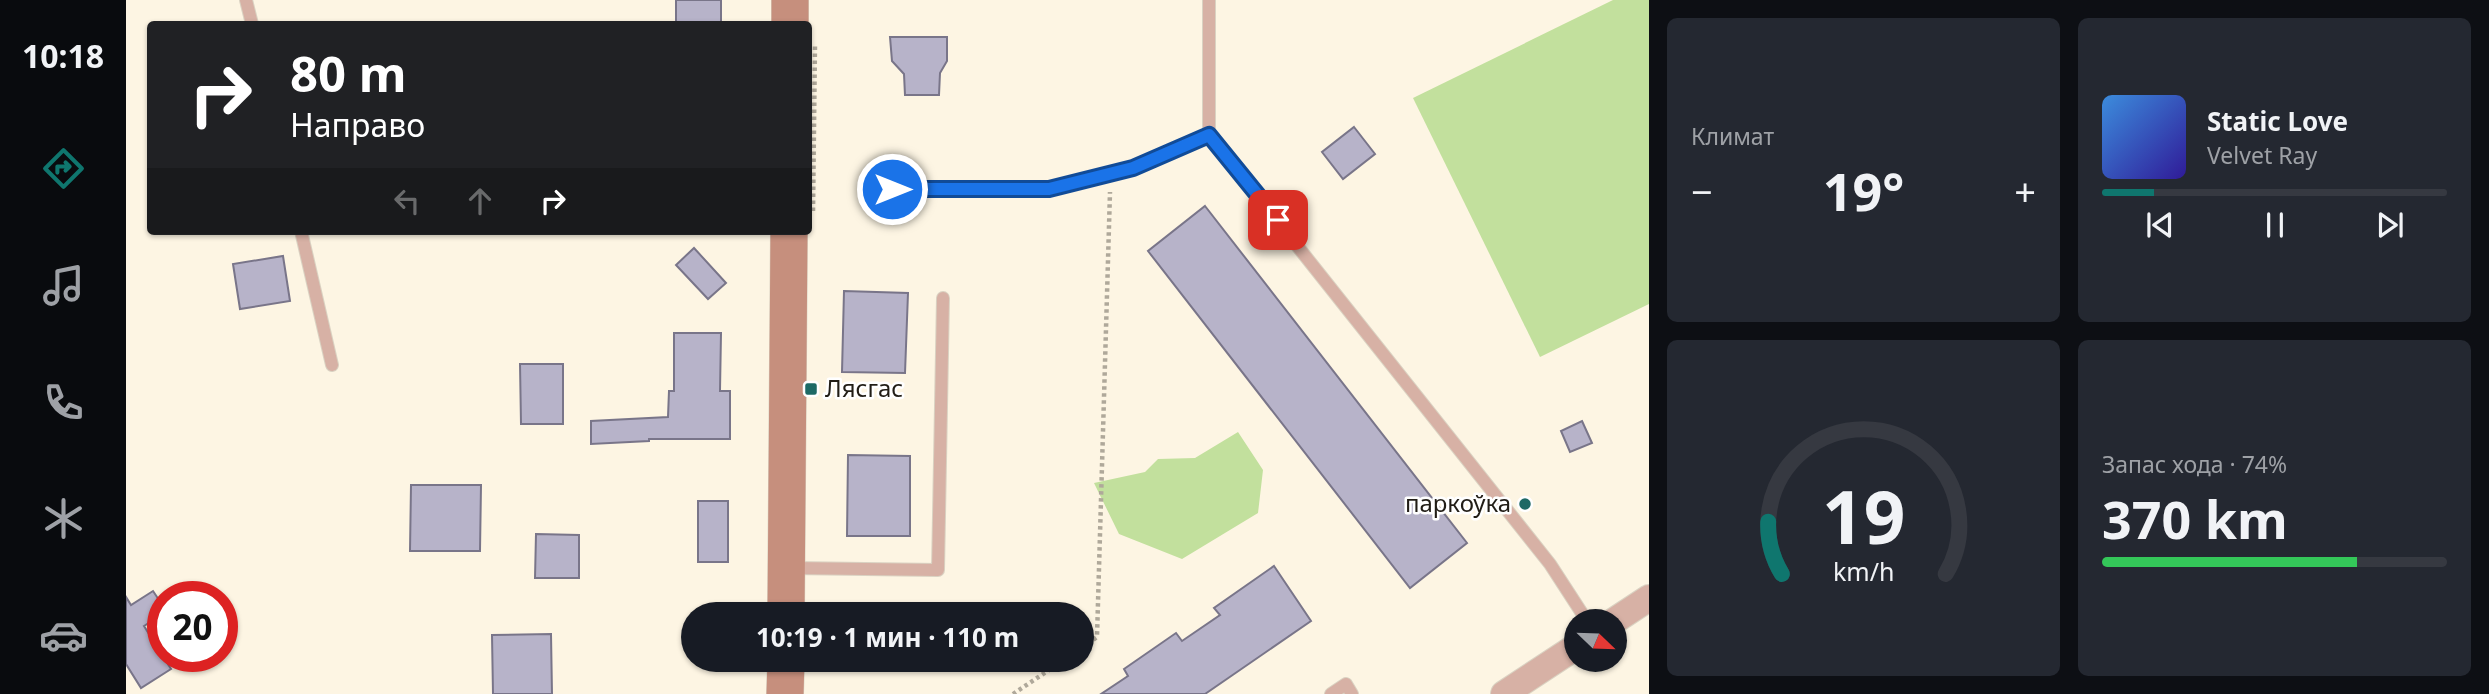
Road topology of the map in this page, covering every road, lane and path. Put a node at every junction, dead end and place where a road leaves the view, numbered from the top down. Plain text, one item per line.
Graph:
1 (246, 0) edge
2 (790, 0) edge
3 (1209, 0) edge
4 (251, 21) edge
5 (790, 21) edge
6 (1209, 135) junction
7 (1110, 174) junction
8 (866, 189) dead end
9 (302, 235) edge
10 (789, 235) edge
11 (943, 298) dead end
12 (332, 365) dead end
13 (786, 568) junction
14 (1649, 598) edge
15 (786, 602) edge
16 (1579, 609) edge
17 (1628, 612) edge
18 (1094, 639) edge
19 (1564, 655) edge
20 (786, 672) edge
21 (1046, 672) edge
22 (785, 694) edge
23 (1013, 694) edge
24 (1331, 694) edge
25 (1352, 694) edge
26 (1504, 694) edge

1 - 4 lane
2 - 5 main road
3 - 6 lane
6 - 7 lane
6 - 16 lane
7 - 8 lane
7 - 18 path
9 - 12 lane
10 - 13 main road
11 - 13 lane
13 - 15 main road
14 - 17 street
19 - 26 street
20 - 22 main road
21 - 23 path
24 - 25 lane

